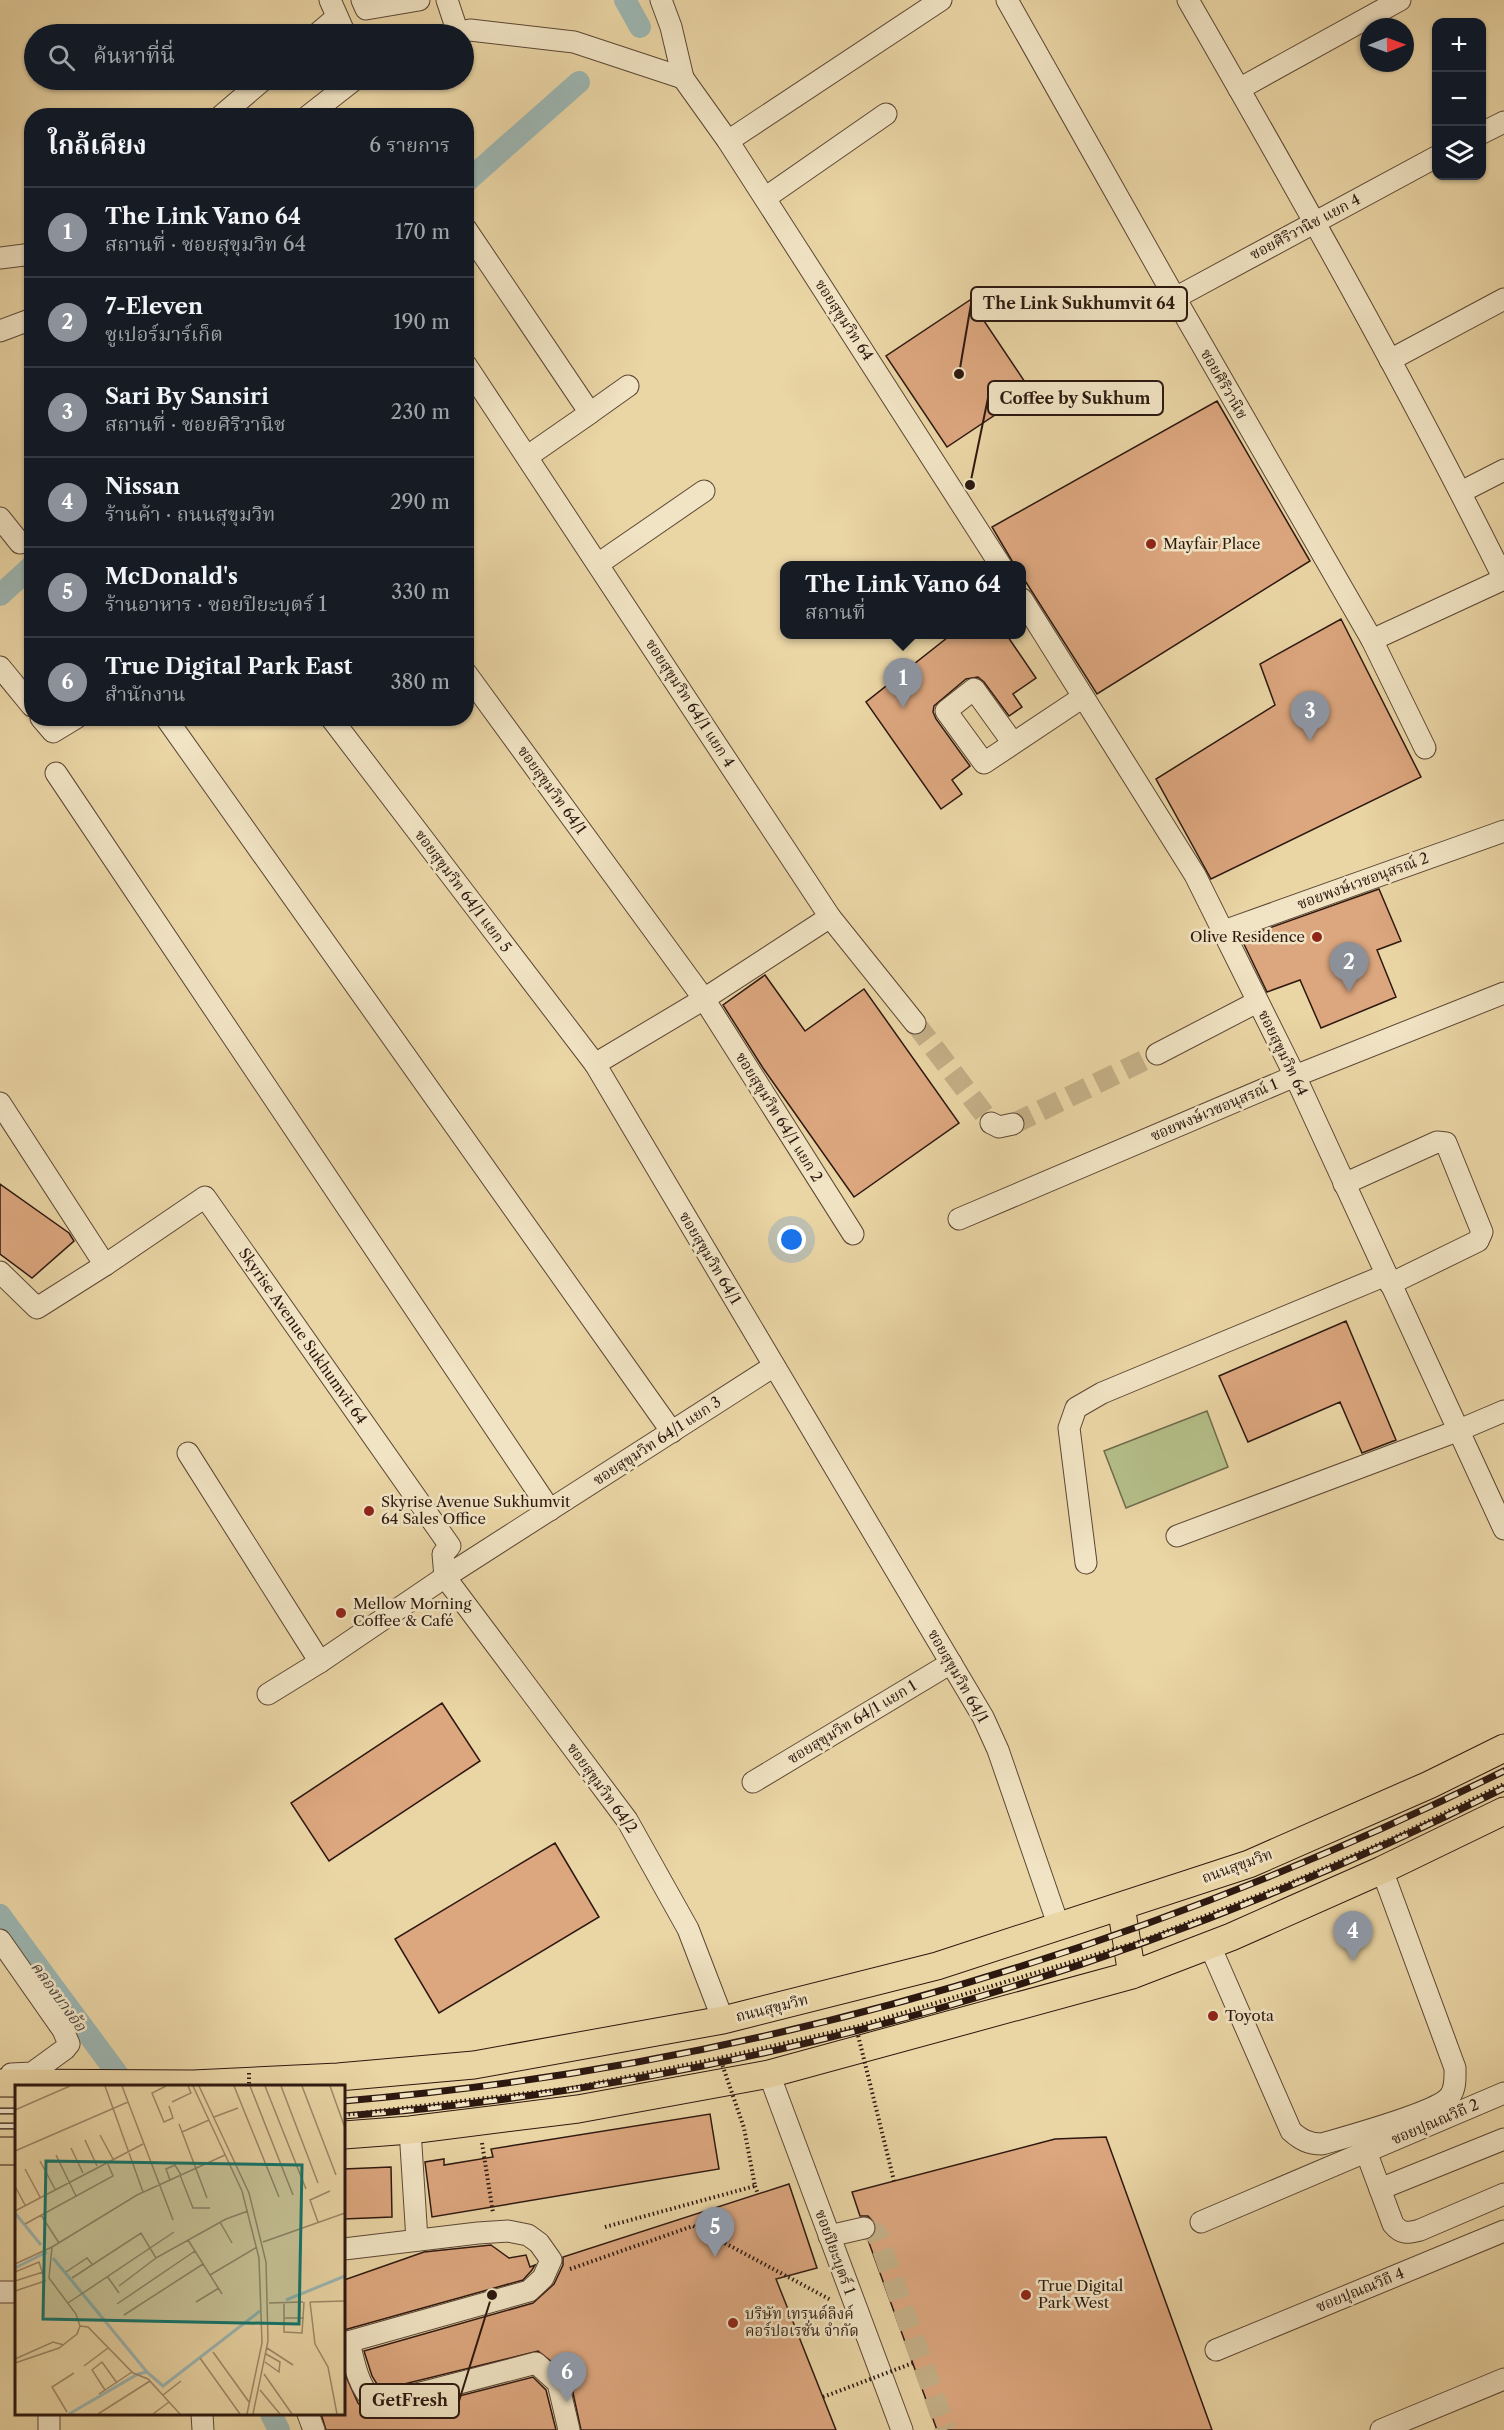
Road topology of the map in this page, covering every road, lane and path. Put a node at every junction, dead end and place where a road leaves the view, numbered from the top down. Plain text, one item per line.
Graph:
1 (362, 0) edge
2 (419, 0) edge
3 (447, 0) edge
4 (661, 0) edge
5 (941, 0) edge
6 (1007, 0) edge
7 (1188, 0) edge
8 (1400, 0) edge
9 (453, 24) edge
10 (474, 30) edge
11 (683, 78) junction
12 (1239, 89) junction
13 (252, 90) edge
14 (341, 90) edge
15 (231, 108) edge
16 (318, 108) edge
17 (886, 114) dead end
18 (1504, 122) edge
19 (1486, 132) edge
20 (728, 141) junction
21 (1432, 160) edge
22 (765, 198) junction
23 (1315, 221) junction
24 (474, 242) edge
25 (24, 255) edge
26 (0, 258) edge
27 (1175, 298) junction
28 (1504, 299) edge
29 (24, 322) edge
30 (0, 331) edge
31 (1390, 360) junction
32 (474, 377) edge
33 (628, 386) dead end
34 (590, 413) junction
35 (528, 456) junction
36 (1504, 470) edge
37 (704, 491) dead end
38 (1461, 492) junction
39 (0, 518) edge
40 (20, 543) dead end
41 (998, 561) edge
42 (598, 564) junction
43 (1504, 579) edge
44 (1026, 605) edge
45 (1372, 640) junction
46 (0, 667) edge
47 (474, 684) edge
48 (24, 696) edge
49 (1083, 697) junction
50 (48, 726) edge
51 (65, 726) edge
52 (172, 726) edge
53 (337, 726) edge
54 (1013, 743) dead end
55 (1425, 748) dead end
56 (56, 772) dead end
57 (1504, 831) edge
58 (830, 917) junction
59 (1221, 932) junction
60 (1504, 993) edge
61 (705, 999) junction
62 (1257, 1002) junction
63 (915, 1023) tunnel mouth
64 (1157, 1054) tunnel mouth
65 (595, 1064) junction
66 (1295, 1076) junction
67 (0, 1103) edge
68 (991, 1123) dead end
69 (1013, 1124) tunnel mouth
70 (7, 1132) edge
71 (1344, 1184) junction
72 (959, 1219) dead end
73 (852, 1234) dead end
74 (105, 1265) junction
75 (0, 1272) edge
76 (1388, 1280) junction
77 (774, 1366) junction
78 (1504, 1411) edge
79 (1457, 1431) junction
80 (672, 1432) junction
81 (188, 1453) dead end
82 (550, 1510) junction
83 (1504, 1529) edge
84 (1177, 1536) dead end
85 (1086, 1563) dead end
86 (445, 1577) junction
87 (320, 1662) junction
88 (951, 1662) junction
89 (268, 1694) dead end
90 (1504, 1748) edge
91 (753, 1782) dead end
92 (1504, 1784) edge
93 (1504, 1811) edge
94 (1382, 1870) junction
95 (1121, 1906) junction
96 (1059, 1927) junction
97 (0, 1940) edge
98 (1210, 1946) junction
99 (1132, 1975) junction
100 (723, 2020) junction
101 (856, 2027) junction
102 (720, 2058) junction
103 (249, 2073) dead end
104 (0, 2074) edge
105 (769, 2074) junction
106 (0, 2083) edge
107 (193, 2085) edge
108 (249, 2085) edge
109 (1504, 2093) edge
110 (345, 2115) edge
111 (478, 2122) junction
112 (410, 2130) junction
113 (345, 2135) edge
114 (1504, 2139) edge
115 (1363, 2142) junction
116 (0, 2151) edge
117 (0, 2167) edge
118 (894, 2181) dead end
119 (755, 2186) junction
120 (1380, 2189) junction
121 (758, 2194) dead end
122 (1504, 2194) edge
123 (1201, 2222) dead end
124 (605, 2227) dead end
125 (864, 2228) dead end
126 (1504, 2231) edge
127 (496, 2232) junction
128 (829, 2236) junction
129 (417, 2240) junction
130 (345, 2249) edge
131 (543, 2278) junction
132 (858, 2315) junction
133 (346, 2342) edge
134 (1216, 2350) dead end
135 (913, 2363) dead end
136 (1504, 2379) edge
137 (823, 2397) dead end
138 (49, 2415) edge
139 (202, 2415) edge
140 (308, 2415) edge
141 (50, 2430) edge
142 (203, 2430) edge
143 (314, 2430) edge
144 (569, 2430) edge
145 (902, 2430) edge
146 (1381, 2430) edge

1 - 2 street
3 - 9 street
4 - 11 street, ซอยสุขุมวิท 64
5 - 20 street
6 - 27 street, ซอยศิริวานิช
7 - 12 street
8 - 12 street
10 - 11 street
11 - 20 street, ซอยสุขุมวิท 64
12 - 23 street
13 - 15 street
14 - 16 street
17 - 22 street
18 - 19 street
20 - 22 street, ซอยสุขุมวิท 64
21 - 23 street, ซอยศิริวานิช แยก 4
22 - 41 street, ซอยสุขุมวิท 64
23 - 27 street, ซอยศิริวานิช แยก 4
23 - 31 street
24 - 34 street
25 - 26 street
27 - 45 street, ซอยศิริวานิช
28 - 31 street
29 - 30 street
31 - 38 street
32 - 35 street, ซอยสุขุมวิท 64/1 แยก 4
33 - 34 street
34 - 35 street
35 - 42 street, ซอยสุขุมวิท 64/1 แยก 4
36 - 38 street
37 - 42 street
38 - 43 street
39 - 40 street
42 - 58 street, ซอยสุขุมวิท 64/1 แยก 4
43 - 45 street
44 - 49 street, ซอยสุขุมวิท 64
45 - 55 street, ซอยศิริวานิช
46 - 48 street
47 - 61 street, ซอยสุขุมวิท 64/1
49 - 54 street
49 - 59 street, ซอยสุขุมวิท 64
50 - 51 street
52 - 80 street
53 - 65 street, ซอยสุขุมวิท 64/1 แยก 5
56 - 82 street
57 - 59 street, ซอยพงษ์เวชอนุสรณ์ 2
58 - 61 street
58 - 63 street, ซอยสุขุมวิท 64/1 แยก 4
59 - 62 street, ซอยสุขุมวิท 64
60 - 66 street, ซอยพงษ์เวชอนุสรณ์ 1
61 - 65 street
61 - 73 street, ซอยสุขุมวิท 64/1 แยก 2
62 - 64 street
62 - 66 street, ซอยสุขุมวิท 64
65 - 77 street, ซอยสุขุมวิท 64/1
66 - 71 street, ซอยสุขุมวิท 64
66 - 72 street, ซอยพงษ์เวชอนุสรณ์ 1
67 - 70 street
68 - 69 street
70 - 74 street
71 - 76 street, ซอยสุขุมวิท 64
71 - 76 street
74 - 75 street
74 - 86 street, Skyrise Avenue Sukhumvit 64
76 - 79 street, ซอยสุขุมวิท 64
76 - 85 street
77 - 80 street, ซอยสุขุมวิท 64/1 แยก 3
77 - 88 street, ซอยสุขุมวิท 64/1
78 - 79 street
79 - 83 street, ซอยสุขุมวิท 64
79 - 84 street
80 - 82 street, ซอยสุขุมวิท 64/1 แยก 3
81 - 87 street
82 - 86 street, ซอยสุขุมวิท 64/1 แยก 3
86 - 87 street, ซอยสุขุมวิท 64/1 แยก 3
86 - 100 street, ซอยสุขุมวิท 64/2
87 - 89 street, ซอยสุขุมวิท 64/1 แยก 3
88 - 91 street, ซอยสุขุมวิท 64/1 แยก 1
88 - 96 street, ซอยสุขุมวิท 64/1
90 - 95 main road, ถนนสุขุมวิท
92 - 101 path, bridge
93 - 94 main road
94 - 98 main road
94 - 115 street
95 - 96 main road, ถนนสุขุมวิท
95 - 99 main road
96 - 100 main road, ถนนสุขุมวิท
97 - 104 street
98 - 99 main road
98 - 115 street
99 - 105 main road
100 - 107 main road, ถนนสุขุมวิท
101 - 102 path, bridge
101 - 118 path, bridge
102 - 110 path, bridge
102 - 119 path, bridge
103 - 108 path, bridge
105 - 111 main road
105 - 128 street, ซอยปิยะบุตร์ 1
106 - 107 main road, ถนนสุขุมวิท
109 - 115 street, ซอยปุณณวิถี 2
111 - 112 main road
111 - 127 path
112 - 113 main road
112 - 129 street
114 - 120 street
115 - 120 street
115 - 123 street
116 - 117 street
119 - 121 path, bridge
119 - 124 path, bridge
120 - 122 street
125 - 128 street
126 - 134 street, ซอยปุณณวิถี 4
127 - 129 street
127 - 131 street
128 - 132 street, ซอยปิยะบุตร์ 1
129 - 130 street
131 - 132 path
131 - 133 street
132 - 145 street, ซอยปิยะบุตร์ 1
133 - 144 street
135 - 137 path, bridge
136 - 146 street
138 - 141 street
139 - 142 street
140 - 143 street

